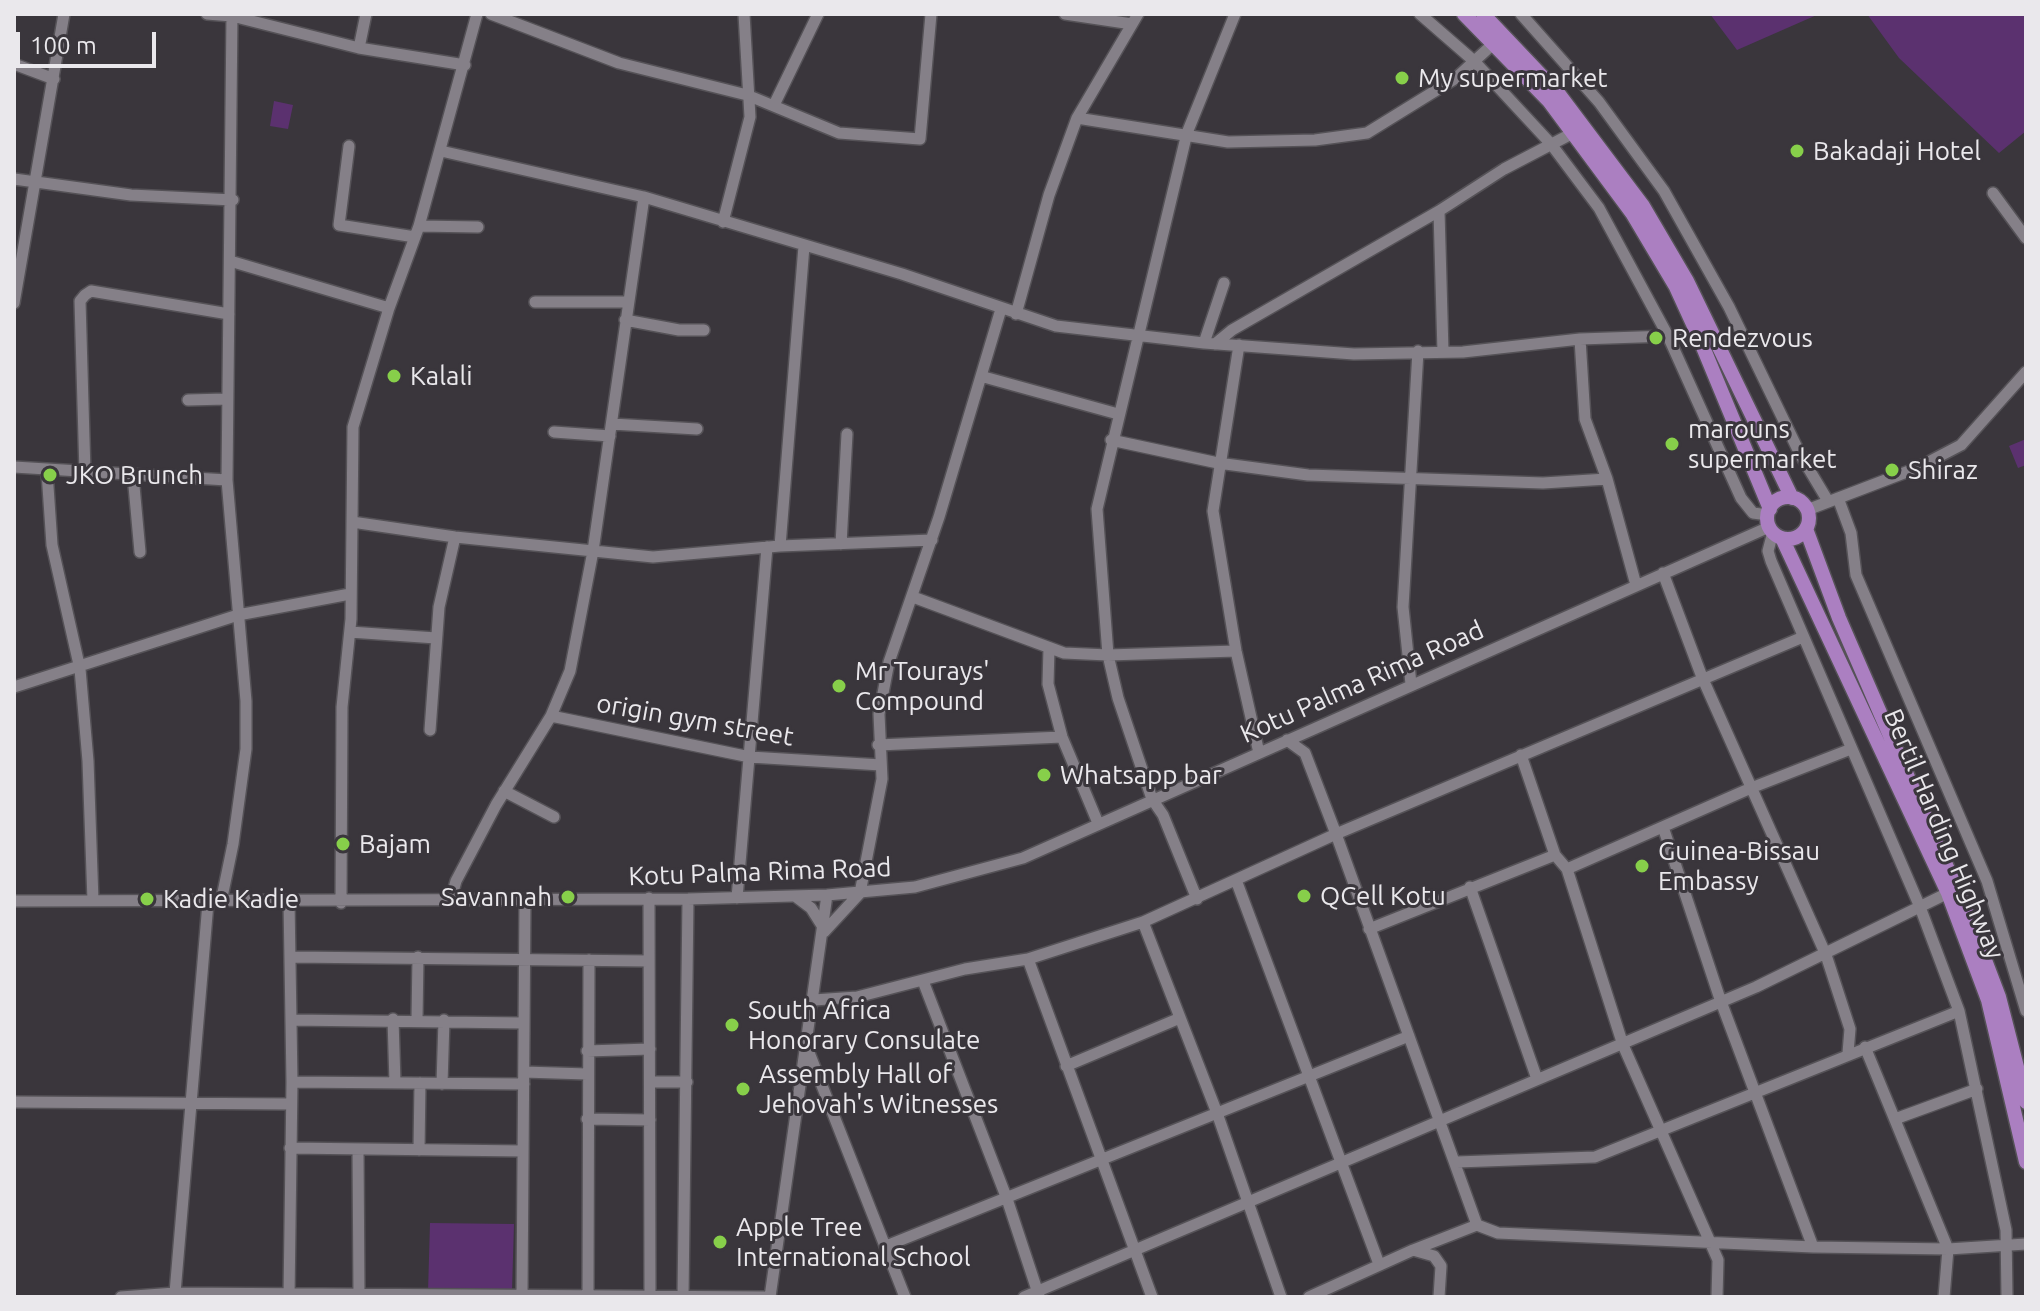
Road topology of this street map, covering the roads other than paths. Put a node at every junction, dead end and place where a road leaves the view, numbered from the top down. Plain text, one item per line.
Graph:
1 (64, 14) edge
2 (207, 14) edge
3 (366, 14) edge
4 (477, 14) edge
5 (491, 14) edge
6 (744, 14) edge
7 (818, 14) edge
8 (931, 14) edge
9 (1065, 14) edge
10 (1235, 14) edge
11 (1420, 14) edge
12 (1464, 14) edge
13 (1483, 14) edge
14 (1521, 14) edge
15 (232, 15) edge
16 (1135, 19) edge
17 (1493, 44) junction
18 (359, 48) junction
19 (1474, 61) junction
20 (14, 64) edge
21 (465, 65) junction
22 (54, 79) junction
23 (747, 95) junction
24 (774, 105) junction
25 (1077, 118) junction
26 (1187, 133) junction
27 (1573, 133) junction
28 (1551, 144) junction
29 (349, 146) dead end
30 (441, 151) junction
31 (14, 179) edge
32 (36, 183) junction
33 (1993, 193) dead end
34 (644, 197) junction
35 (233, 200) junction
36 (1439, 211) junction
37 (723, 222) junction
38 (478, 227) dead end
39 (417, 232) junction
40 (2026, 238) edge
41 (804, 246) junction
42 (230, 261) junction
43 (1224, 283) dead end
44 (535, 302) dead end
45 (627, 302) junction
46 (14, 303) edge
47 (389, 308) junction
48 (1001, 309) junction
49 (229, 314) junction
50 (1016, 314) junction
51 (625, 320) junction
52 (704, 330) dead end
53 (1136, 334) junction
54 (1698, 335) junction
55 (1668, 336) junction
56 (1580, 339) junction
57 (1209, 343) junction
58 (1239, 345) junction
59 (1418, 351) junction
60 (1443, 352) junction
61 (2026, 372) edge
62 (984, 377) junction
63 (226, 399) junction
64 (188, 400) dead end
65 (1118, 414) junction
66 (697, 429) dead end
67 (611, 430) junction
68 (554, 432) dead end
69 (847, 434) dead end
70 (1111, 440) junction
71 (1218, 463) junction
72 (14, 467) edge
73 (47, 472) junction
74 (85, 473) junction
75 (133, 475) junction
76 (1409, 479) junction
77 (1607, 479) junction
78 (227, 480) junction
79 (1792, 498) junction
80 (1833, 499) junction
81 (1807, 510) junction
82 (352, 522) junction
83 (1772, 524) junction
84 (1806, 529) junction
85 (455, 537) junction
86 (932, 540) junction
87 (841, 544) junction
88 (773, 547) junction
89 (593, 551) junction
90 (140, 552) dead end
91 (1663, 573) junction
92 (1636, 585) junction
93 (350, 594) junction
94 (913, 597) junction
95 (238, 615) junction
96 (350, 632) junction
97 (1803, 637) junction
98 (436, 638) junction
99 (1049, 648) junction
100 (1236, 651) junction
101 (1108, 655) junction
102 (80, 669) junction
103 (1702, 677) junction
104 (1411, 684) junction
105 (14, 687) edge
106 (551, 716) junction
107 (430, 730) dead end
108 (1062, 737) junction
109 (1287, 740) junction
110 (878, 745) junction
111 (1851, 749) junction
112 (1259, 753) junction
113 (1521, 755) junction
114 (750, 757) junction
115 (881, 765) junction
116 (1751, 788) junction
117 (504, 791) junction
118 (1152, 799) junction
119 (554, 817) dead end
120 (1098, 823) junction
121 (1663, 827) junction
122 (1336, 834) junction
123 (1555, 855) junction
124 (1567, 869) junction
125 (1236, 880) junction
126 (1470, 887) junction
127 (860, 893) junction
128 (1948, 893) junction
129 (827, 895) junction
130 (795, 896) junction
131 (649, 898) junction
132 (737, 898) junction
133 (451, 899) junction
134 (688, 899) junction
135 (1197, 899) junction
136 (14, 901) edge
137 (93, 901) junction
138 (289, 901) junction
139 (525, 901) junction
140 (221, 902) junction
141 (208, 903) junction
142 (341, 903) junction
143 (1920, 907) junction
144 (1143, 922) junction
145 (1369, 929) junction
146 (824, 932) junction
147 (1826, 955) junction
148 (292, 957) junction
149 (418, 957) junction
150 (523, 959) junction
151 (1028, 959) junction
152 (589, 960) junction
153 (649, 961) junction
154 (923, 981) junction
155 (1720, 999) junction
156 (814, 1000) junction
157 (1959, 1011) junction
158 (2026, 1011) edge
159 (1180, 1018) junction
160 (393, 1019) junction
161 (417, 1019) junction
162 (292, 1020) junction
163 (444, 1020) junction
164 (523, 1023) junction
165 (1409, 1036) junction
166 (1623, 1045) junction
167 (1865, 1047) junction
168 (650, 1049) junction
169 (808, 1049) junction
170 (587, 1051) junction
171 (1848, 1053) junction
172 (1066, 1066) junction
173 (587, 1074) junction
174 (1310, 1075) junction
175 (524, 1078) junction
176 (1537, 1079) junction
177 (292, 1082) junction
178 (650, 1082) junction
179 (687, 1082) junction
180 (395, 1083) junction
181 (420, 1083) junction
182 (442, 1084) junction
183 (1977, 1089) junction
184 (1755, 1093) junction
185 (14, 1102) edge
186 (2026, 1102) edge
187 (193, 1103) junction
188 (291, 1104) junction
189 (1217, 1113) junction
190 (587, 1119) junction
191 (1895, 1119) junction
192 (650, 1120) junction
193 (1438, 1121) junction
194 (1661, 1130) junction
195 (290, 1148) junction
196 (358, 1149) junction
197 (419, 1150) junction
198 (523, 1151) junction
199 (1100, 1159) junction
200 (1457, 1162) junction
201 (2026, 1162) edge
202 (1342, 1164) junction
203 (1007, 1199) junction
204 (1248, 1205) junction
205 (1477, 1225) junction
206 (1444, 1238) junction
207 (1709, 1241) junction
208 (2026, 1244) edge
209 (886, 1246) junction
210 (2008, 1246) junction
211 (1813, 1247) junction
212 (1948, 1249) junction
213 (1413, 1250) junction
214 (1135, 1251) junction
215 (1379, 1264) junction
216 (1441, 1266) junction
217 (175, 1293) junction
218 (522, 1294) junction
219 (1038, 1294) edge
220 (160, 1295) edge
221 (224, 1295) edge
222 (359, 1295) edge
223 (588, 1295) edge
224 (650, 1295) edge
225 (289, 1296) edge
226 (615, 1296) edge
227 (684, 1296) edge
228 (121, 1297) edge
229 (767, 1297) edge
230 (905, 1297) edge
231 (1024, 1297) edge
232 (1152, 1297) edge
233 (1281, 1297) edge
234 (1309, 1297) edge
235 (1439, 1297) edge
236 (1717, 1297) edge
237 (1944, 1297) edge
238 (2007, 1297) edge

1 - 22 street
2 - 15 street
3 - 18 street
4 - 21 street
5 - 23 street
6 - 23 street
7 - 24 street
8 - 24 street
9 - 16 street
10 - 26 street
11 - 19 street
12 - 17 main road, Bertil Harding Highway
13 - 79 main road
14 - 80 street
15 - 18 street
15 - 35 street
16 - 25 street
17 - 19 street
17 - 27 main road, Bertil Harding Highway
18 - 21 street
19 - 26 street
19 - 28 street
20 - 22 street
21 - 30 street
22 - 32 street
23 - 24 street
23 - 37 street
25 - 26 street
25 - 50 street
26 - 53 street
27 - 28 street
27 - 54 main road, Bertil Harding Highway
28 - 36 street
28 - 55 street
29 - 39 street
30 - 34 street
30 - 39 street
31 - 32 street
32 - 35 street
32 - 46 street
33 - 40 street
34 - 37 street
34 - 45 street
35 - 42 street
36 - 57 street
36 - 60 street
37 - 41 street
38 - 39 street
39 - 47 street
41 - 48 street
41 - 88 street
42 - 47 street
42 - 49 street
43 - 57 street
44 - 45 street
45 - 51 street
47 - 82 street
48 - 50 street
48 - 62 street
49 - 63 street
49 - 74 street
50 - 53 street
51 - 52 street
51 - 67 street
53 - 57 street
53 - 65 street
54 - 55 street
54 - 83 main road, Bertil Harding Highway
55 - 56 street
55 - 83 street
56 - 60 street
56 - 77 street
57 - 58 street
58 - 59 street
58 - 71 street
59 - 60 street
59 - 76 street
61 - 80 street
62 - 65 street
62 - 86 street
63 - 64 street
63 - 78 street
65 - 70 street
66 - 67 street
67 - 68 street
67 - 89 street
69 - 87 street
70 - 71 street
70 - 101 street
71 - 76 street
71 - 100 street
72 - 73 street
73 - 74 street
73 - 102 street
74 - 75 street
75 - 78 street
75 - 90 street
76 - 77 street
76 - 104 street
77 - 92 street
78 - 95 street
79 - 81 main road
79 - 83 main road
80 - 81 street
80 - 158 street
81 - 84 main road, Bertil Harding Highway
82 - 85 street
82 - 93 street
83 - 84 main road
83 - 91 street, Kotu Palma Rima Road
83 - 97 street
83 - 128 main road, Bertil Harding Highway
84 - 186 main road, Bertil Harding Highway
85 - 89 street
85 - 98 street
86 - 87 street
86 - 94 street
87 - 88 street
88 - 89 street
88 - 114 street
89 - 106 street
91 - 92 street, Kotu Palma Rima Road
91 - 103 street
92 - 104 street, Kotu Palma Rima Road
93 - 95 street
93 - 96 street
94 - 99 street
94 - 110 street
95 - 102 street
95 - 140 street
96 - 98 street
96 - 142 street
97 - 103 street
97 - 111 street
98 - 107 street
99 - 101 street
99 - 108 street
100 - 101 street
100 - 112 street
101 - 118 street
102 - 105 street
102 - 137 street
103 - 113 street
103 - 116 street
104 - 109 street, Kotu Palma Rima Road
106 - 114 street, origin gym street
106 - 117 street
108 - 110 street
108 - 120 street
109 - 112 street, Kotu Palma Rima Road
109 - 122 street
110 - 115 street
111 - 116 street
111 - 143 street
112 - 118 street, Kotu Palma Rima Road
113 - 122 street
113 - 123 street
114 - 115 street, origin gym street
114 - 132 street
115 - 127 street
116 - 121 street
116 - 147 street
117 - 119 street
117 - 133 street
118 - 120 street, Kotu Palma Rima Road
118 - 135 street
120 - 127 street, Kotu Palma Rima Road
121 - 124 street
121 - 155 street
122 - 125 street
122 - 145 street
123 - 124 street
123 - 126 street
124 - 166 street
125 - 135 street
125 - 174 street
126 - 145 street
126 - 176 street
127 - 129 street, Kotu Palma Rima Road
127 - 146 street
128 - 143 street
128 - 201 main road, Bertil Harding Highway
129 - 130 street, Kotu Palma Rima Road
129 - 146 street
130 - 132 street, Kotu Palma Rima Road
130 - 146 street
131 - 134 street, Kotu Palma Rima Road
131 - 139 street, Kotu Palma Rima Road
131 - 153 street
132 - 134 street, Kotu Palma Rima Road
133 - 139 street, Kotu Palma Rima Road
133 - 142 street, Kotu Palma Rima Road
134 - 179 street
135 - 144 street
136 - 137 street, Kotu Palma Rima Road
137 - 141 street, Kotu Palma Rima Road
138 - 140 street, Kotu Palma Rima Road
138 - 142 street, Kotu Palma Rima Road
138 - 148 street
139 - 150 street
140 - 141 street, Kotu Palma Rima Road
141 - 187 street
143 - 147 street
143 - 157 street
144 - 151 street
144 - 159 street
145 - 165 street
146 - 156 street
147 - 155 street
147 - 171 street
148 - 149 street
148 - 162 street
149 - 150 street
149 - 161 street
150 - 152 street
150 - 164 street
151 - 154 street
151 - 172 street
152 - 153 street
152 - 170 street
153 - 168 street
154 - 156 street
154 - 203 street
155 - 166 street
155 - 184 street
156 - 169 street
157 - 167 street
157 - 183 street
159 - 172 street
159 - 189 street
160 - 161 street
160 - 162 street
160 - 180 street
161 - 163 street
162 - 177 street
163 - 164 street
163 - 182 street
164 - 175 street
165 - 174 street
165 - 193 street
166 - 176 street
166 - 194 street
167 - 171 street
167 - 191 street
168 - 170 street
168 - 178 street
169 - 209 street
169 - 229 street
170 - 173 street
171 - 184 street
172 - 199 street
173 - 175 street
173 - 190 street
174 - 189 street
174 - 202 street
175 - 182 street
175 - 198 street
176 - 193 street
177 - 180 street
177 - 188 street
178 - 179 street
178 - 192 street
179 - 227 street
180 - 181 street
181 - 182 street
181 - 197 street
183 - 191 street
183 - 210 street
184 - 194 street
184 - 211 street
185 - 187 street
187 - 188 street
187 - 217 street
188 - 195 street
189 - 199 street
189 - 204 street
190 - 192 street
190 - 223 street
191 - 212 street
192 - 224 street
193 - 200 street
193 - 202 street
194 - 200 street
194 - 207 street
195 - 196 street
195 - 225 street
196 - 197 street
196 - 222 street
197 - 198 street
198 - 218 street
199 - 203 street
199 - 214 street
200 - 205 street
202 - 204 street
202 - 215 street
203 - 209 street
203 - 219 street
204 - 214 street
204 - 233 street
205 - 206 street
205 - 207 street
206 - 213 street
206 - 216 street
207 - 211 street
207 - 236 street
208 - 210 street
209 - 230 street
210 - 212 street
210 - 238 street
211 - 212 street
212 - 237 street
213 - 215 street
213 - 216 street
214 - 219 street
214 - 232 street
215 - 234 street
216 - 235 street
217 - 220 street
217 - 221 street
218 - 222 street
218 - 223 street
219 - 231 street
220 - 228 street
221 - 225 street
222 - 225 street
223 - 226 street
224 - 226 street
224 - 227 street
227 - 229 street

